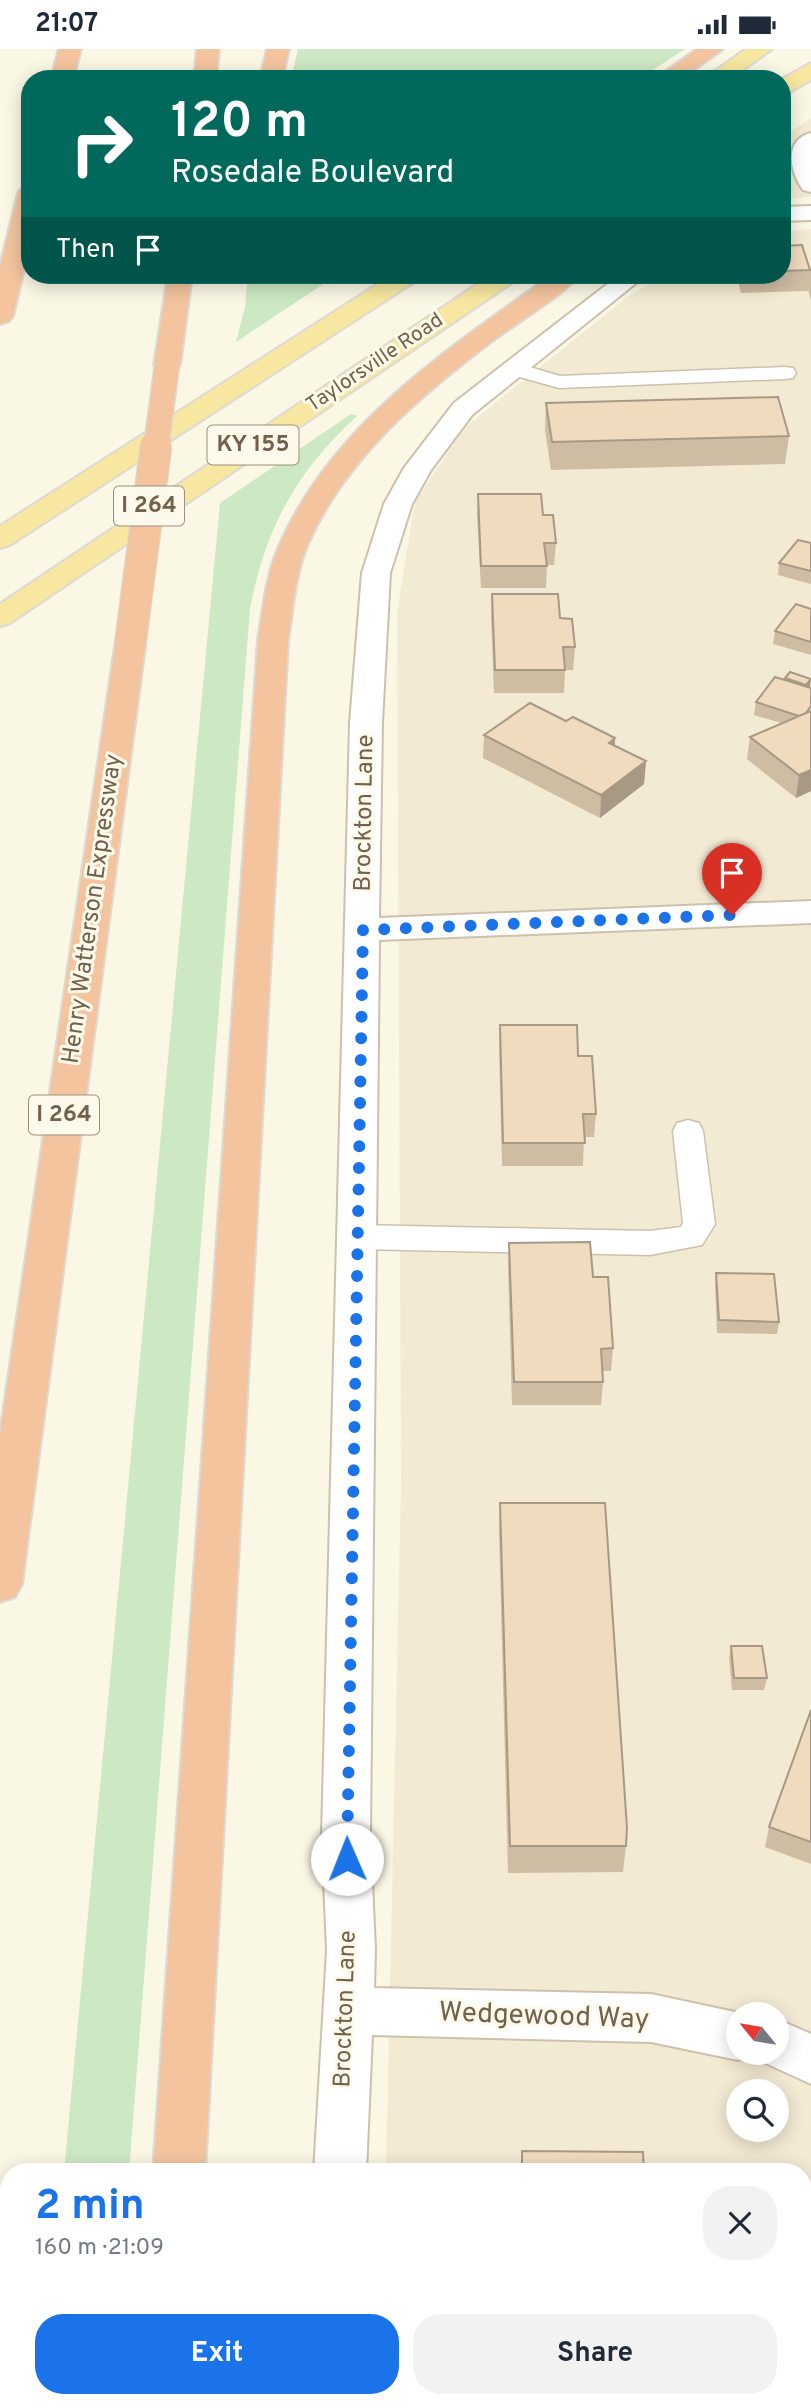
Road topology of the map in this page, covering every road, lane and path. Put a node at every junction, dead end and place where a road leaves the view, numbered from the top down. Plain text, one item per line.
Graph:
1 (70, 49) edge
2 (208, 49) edge
3 (278, 49) edge
4 (712, 49) edge
5 (761, 49) edge
6 (64, 70) edge
7 (206, 70) edge
8 (273, 70) edge
9 (680, 70) edge
10 (729, 70) edge
11 (811, 70) edge
12 (791, 83) edge
13 (811, 140) edge
14 (811, 185) edge
15 (811, 213) edge
16 (791, 214) edge
17 (21, 230) edge
18 (179, 284) edge
19 (195, 284) edge
20 (394, 284) edge
21 (494, 284) edge
22 (555, 284) edge
23 (622, 284) edge
24 (0, 316) edge
25 (173, 331) junction
26 (513, 368) junction
27 (785, 373) dead end
28 (0, 539) edge
29 (0, 617) edge
30 (811, 912) edge
31 (363, 930) junction
32 (688, 1131) dead end
33 (357, 1237) junction
34 (0, 1584) edge
35 (348, 2011) junction
36 (726, 2034) edge
37 (789, 2049) edge
38 (811, 2060) edge
39 (180, 2163) edge
40 (340, 2163) edge

1 - 6 highway
2 - 7 highway
3 - 8 highway
4 - 9 highway
5 - 10 main road
11 - 12 main road
13 - 14 street
15 - 16 street
17 - 24 highway
18 - 25 highway, Henry Watterson Expressway / I 264
19 - 25 highway
20 - 28 main road, KY 155
21 - 29 main road, Taylorsville Road / KY 155
22 - 39 highway
23 - 26 street, Brockton Lane
25 - 34 highway, Henry Watterson Expressway / I 264, bridge
26 - 27 lane
26 - 31 street, Brockton Lane
30 - 31 street
31 - 33 street, Brockton Lane
32 - 33 lane
33 - 35 street, Brockton Lane
35 - 36 street, Wedgewood Way
35 - 40 street, Brockton Lane
37 - 38 street

